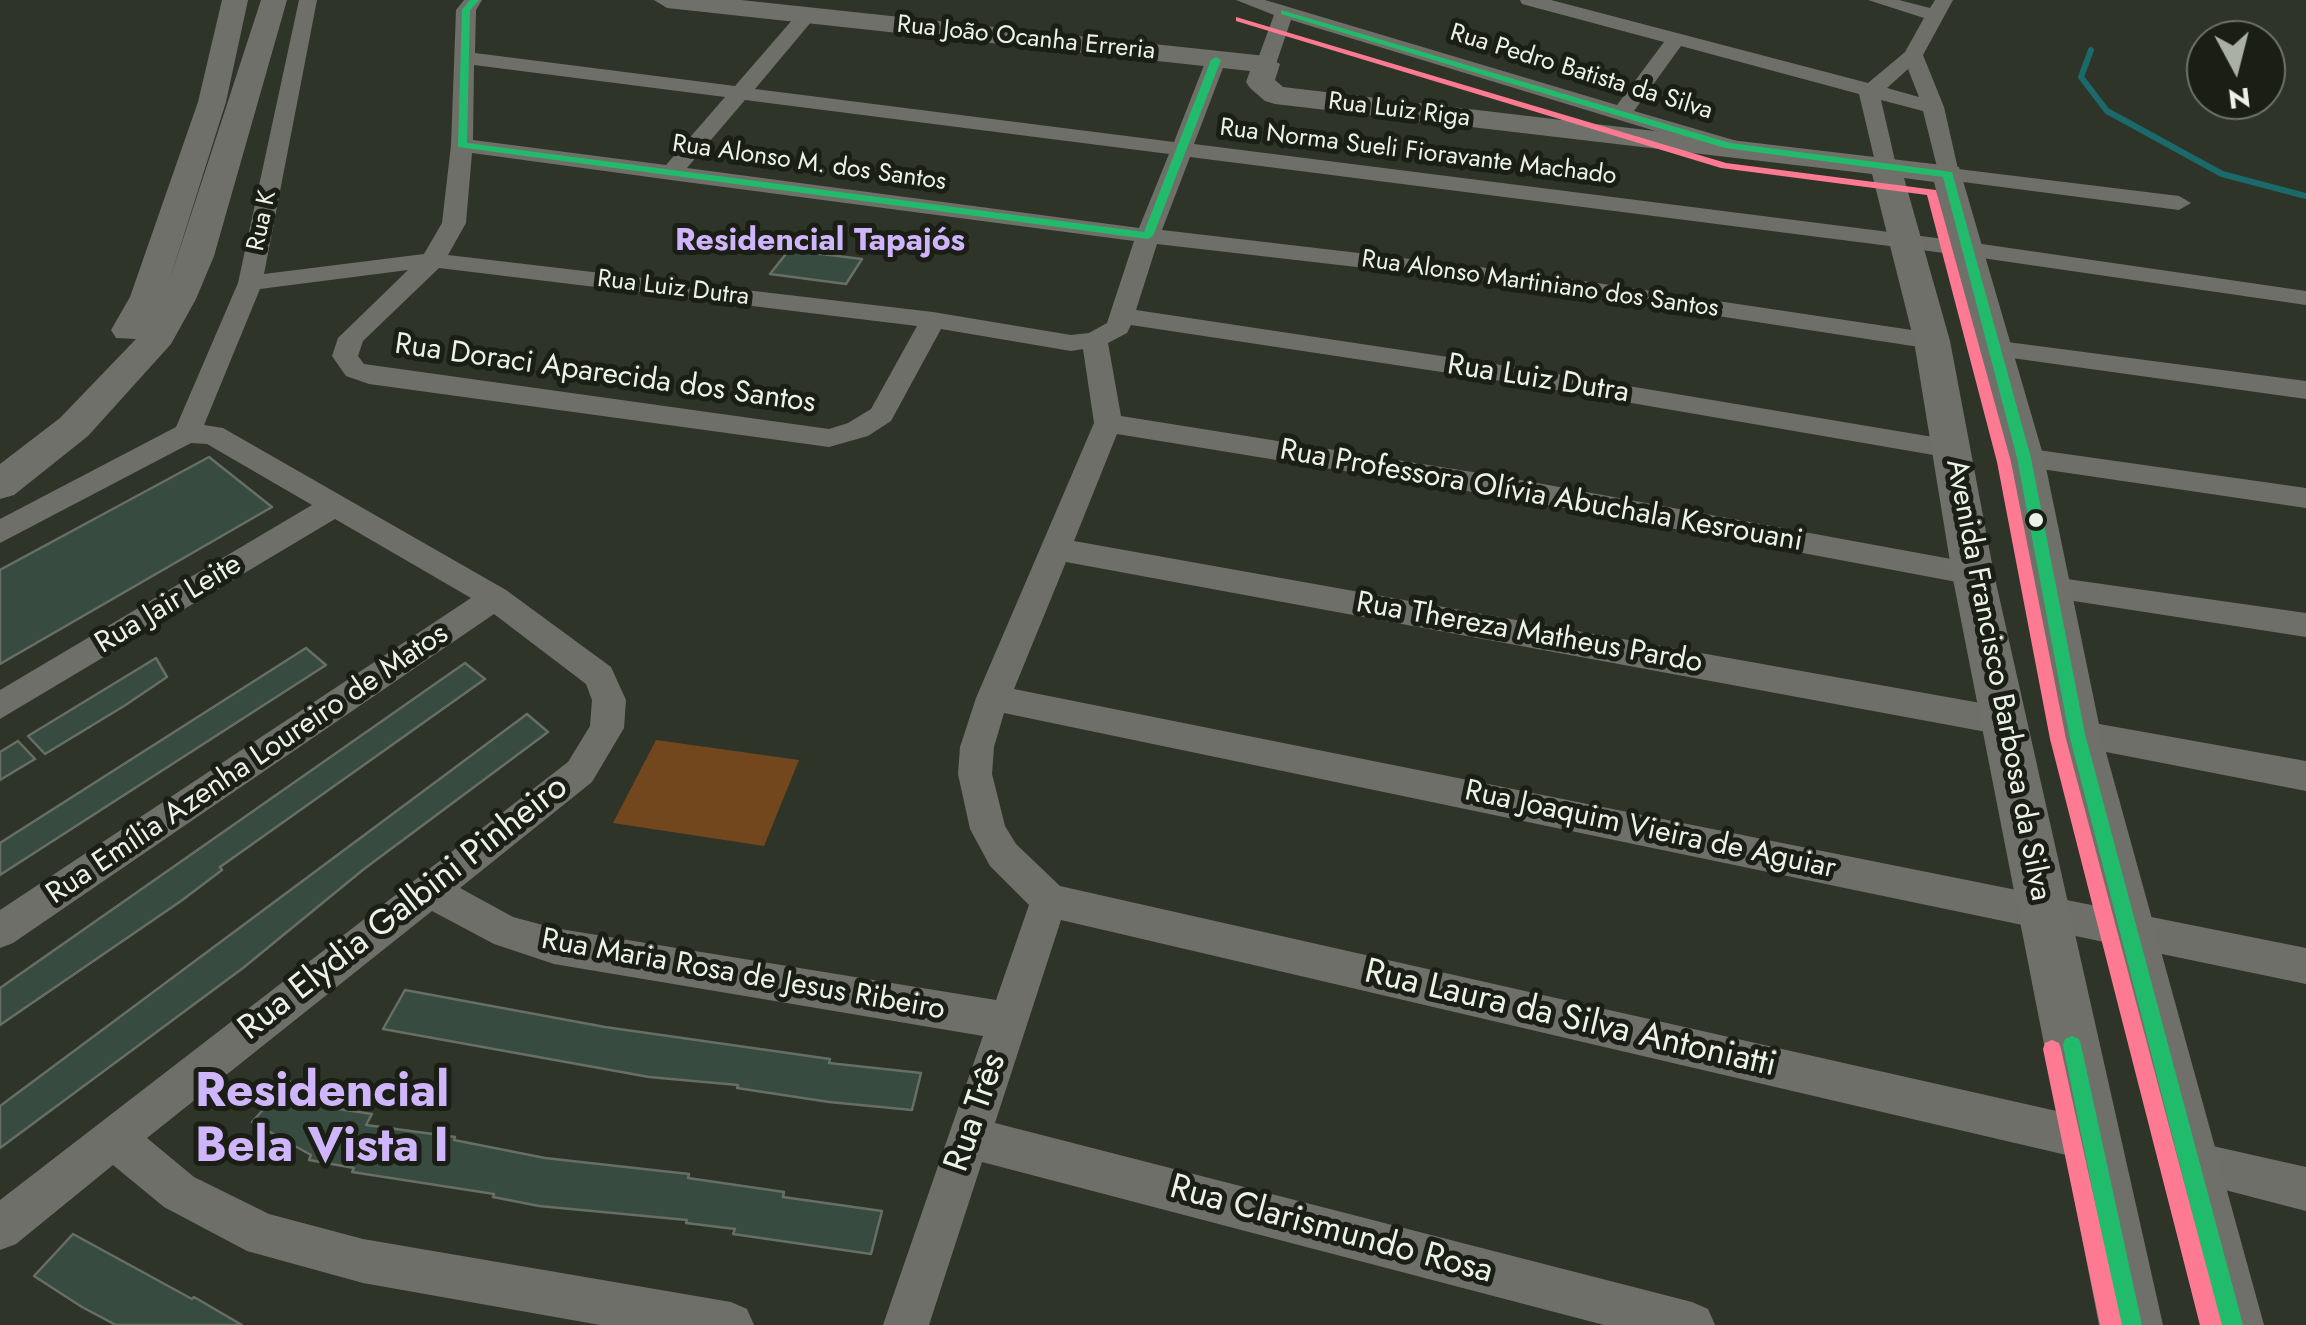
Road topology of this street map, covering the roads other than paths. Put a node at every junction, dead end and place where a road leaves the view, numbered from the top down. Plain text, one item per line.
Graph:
1 (235, 0) edge
2 (274, 0) edge
3 (308, 0) edge
4 (473, 0) edge
5 (667, 0) edge
6 (1245, 0) edge
7 (1529, 0) edge
8 (1877, 0) edge
9 (1939, 7) edge
10 (1284, 12) junction
11 (807, 15) junction
12 (1675, 41) junction
13 (1913, 54) junction
14 (464, 58) junction
15 (1216, 60) junction
16 (1266, 64) junction
17 (1540, 90) junction
18 (742, 92) junction
19 (1870, 92) junction
20 (1933, 107) junction
21 (1621, 114) junction
22 (1509, 125) junction
23 (462, 145) junction
24 (1729, 146) junction
25 (1181, 150) junction
26 (1885, 166) junction
27 (671, 173) junction
28 (1948, 174) junction
29 (2179, 203) dead end
30 (1148, 236) junction
31 (1908, 243) junction
32 (1968, 249) junction
33 (433, 260) junction
34 (250, 284) junction
35 (2306, 298) edge
36 (1123, 316) junction
37 (933, 320) junction
38 (1096, 340) junction
39 (1932, 340) junction
40 (1992, 348) junction
41 (2306, 390) edge
42 (1108, 423) junction
43 (188, 433) junction
44 (1951, 450) junction
45 (0, 458) edge
46 (2024, 458) junction
47 (0, 485) edge
48 (2306, 498) edge
49 (337, 504) junction
50 (0, 532) edge
51 (1056, 549) junction
52 (1973, 574) junction
53 (2046, 587) junction
54 (496, 598) junction
55 (2306, 625) edge
56 (993, 698) junction
57 (0, 706) edge
58 (2003, 720) junction
59 (2077, 734) junction
60 (2306, 776) edge
61 (430, 889) junction
62 (1049, 900) junction
63 (2043, 912) junction
64 (2127, 929) junction
65 (0, 931) edge
66 (2306, 966) edge
67 (1008, 1021) junction
68 (112, 1137) junction
69 (969, 1138) junction
70 (2092, 1140) junction
71 (2186, 1161) junction
72 (2306, 1189) edge
73 (0, 1228) edge
74 (730, 1325) edge
75 (906, 1325) edge
76 (1692, 1325) edge
77 (2131, 1325) edge
78 (2232, 1325) edge

1 - 45 street
2 - 47 street
3 - 34 street, Rua K
4 - 14 street
5 - 11 street, Rua João Ocanha Erreria
6 - 10 street, Rua Pedro Batista da Silva
7 - 12 street
8 - 9 street
9 - 13 street
10 - 16 street
10 - 17 street, Rua Pedro Batista da Silva
11 - 15 street, Rua João Ocanha Erreria
11 - 18 street
12 - 19 street
12 - 21 street
13 - 19 street
13 - 20 street
14 - 18 street, Rua Norma Sueli Fioravante Machado
14 - 23 street
15 - 16 street, Rua João Ocanha Erreria
15 - 25 street
16 - 22 street, Rua Luiz Riga
17 - 21 street, Rua Pedro Batista da Silva
17 - 22 street
18 - 25 street, Rua Norma Sueli Fioravante Machado
18 - 27 street
19 - 20 street
19 - 26 street, Avenida Francisco Barbosa da Silva
20 - 28 street
21 - 24 street, Rua Pedro Batista da Silva
22 - 24 street, Rua Luiz Riga
23 - 27 street, Rua Alonso M. dos Santos
23 - 33 street
24 - 26 street, Rua Luiz Riga
25 - 30 street
25 - 31 street, Rua Norma Sueli Fioravante Machado
26 - 28 street, Rua Luiz Riga
26 - 31 street, Avenida Francisco Barbosa da Silva
27 - 30 street, Rua Alonso M. dos Santos
28 - 29 street, Rua Luiz Riga
28 - 32 street
30 - 36 street
30 - 39 street, Rua Alonso Martiniano dos Santos
31 - 32 street, Rua Norma Sueli Fioravante Machado
31 - 39 street, Avenida Francisco Barbosa da Silva
32 - 35 street, Rua Norma Sueli Fioravante Machado
32 - 40 street
33 - 34 street, Rua Luiz Dutra
33 - 37 street, Rua Luiz Dutra
33 - 37 street, Rua Doraci Aparecida dos Santos
34 - 43 street, Rua K
36 - 38 street
36 - 44 street, Rua Luiz Dutra
37 - 38 street, Rua Luiz Dutra
38 - 42 street
39 - 44 street, Avenida Francisco Barbosa da Silva
40 - 41 street
40 - 46 street
42 - 51 street
42 - 52 street, Rua Professora Olívia Abuchala Kesrouani
43 - 49 street
43 - 50 street
44 - 52 street, Avenida Francisco Barbosa da Silva
46 - 48 street
46 - 53 street
49 - 54 street
49 - 57 street, Rua Jair Leite
51 - 56 street
51 - 58 street, Rua Thereza Matheus Pardo
52 - 58 street, Avenida Francisco Barbosa da Silva
53 - 55 street
53 - 59 street
54 - 61 street, Rua Elydia Galbini Pinheiro
54 - 65 street, Rua Emília Azenha Loureiro de Matos
56 - 62 street
56 - 63 street, Rua Joaquim Vieira de Aguiar
58 - 63 street, Avenida Francisco Barbosa da Silva
59 - 60 street
59 - 64 street
61 - 67 street, Rua Maria Rosa de Jesus Ribeiro
61 - 68 street, Rua Elydia Galbini Pinheiro
62 - 67 street, Rua Três
62 - 70 street, Rua Laura da Silva Antoniatti
63 - 64 street, Rua Joaquim Vieira de Aguiar
63 - 70 street, Avenida Francisco Barbosa da Silva
64 - 66 street, Rua Joaquim Vieira de Aguiar
64 - 71 street
67 - 69 street, Rua Três
68 - 73 street, Rua Elydia Galbini Pinheiro
68 - 74 street
69 - 75 street, Rua Três
69 - 76 street, Rua Clarismundo Rosa
70 - 77 street, Avenida Francisco Barbosa da Silva
71 - 72 street
71 - 78 street

